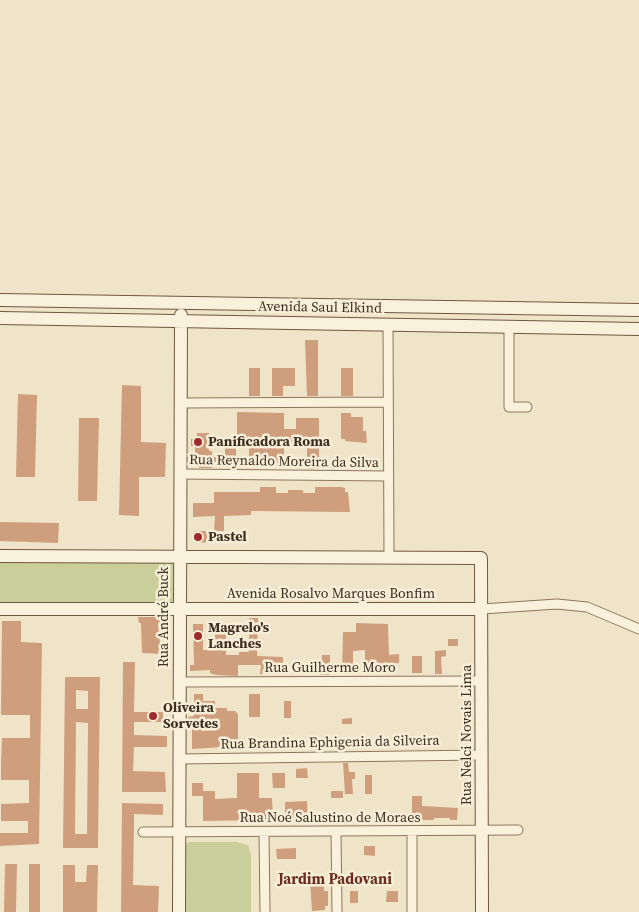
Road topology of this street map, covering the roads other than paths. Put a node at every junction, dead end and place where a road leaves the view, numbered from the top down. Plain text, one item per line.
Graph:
1 (0, 300) edge
2 (182, 303) junction
3 (639, 310) edge
4 (0, 318) edge
5 (181, 322) junction
6 (388, 324) junction
7 (509, 328) junction
8 (639, 329) edge
9 (388, 402) junction
10 (180, 403) junction
11 (526, 407) dead end
12 (180, 474) junction
13 (388, 476) junction
14 (0, 556) edge
15 (179, 557) junction
16 (389, 558) junction
17 (179, 608) junction
18 (0, 609) edge
19 (482, 609) junction
20 (639, 630) edge
21 (481, 681) junction
22 (179, 682) junction
23 (482, 755) junction
24 (179, 759) junction
25 (518, 830) dead end
26 (143, 832) dead end
27 (179, 832) junction
28 (336, 832) junction
29 (412, 832) junction
30 (482, 832) junction
31 (264, 833) junction
32 (179, 912) edge
33 (265, 912) edge
34 (338, 912) edge
35 (412, 912) edge
36 (482, 912) edge

1 - 2 street, Avenida Saul Elkind
2 - 3 street, Avenida Saul Elkind
2 - 5 street, Rua André Buck
4 - 5 street, Avenida Saul Elkind
5 - 6 street, Avenida Saul Elkind
5 - 10 street, Rua André Buck
6 - 7 street, Avenida Saul Elkind
6 - 9 street
7 - 8 street, Avenida Saul Elkind
7 - 11 street
9 - 10 street
9 - 13 street
10 - 12 street, Rua André Buck
12 - 13 street, Rua Reynaldo Moreira da Silva
12 - 15 street, Rua André Buck
13 - 16 street
14 - 15 street
15 - 16 street
15 - 17 street, Rua André Buck
16 - 19 street, Rua Nelci Novais Lima
17 - 18 street, Avenida Rosalvo Marques Bonfim
17 - 19 street, Avenida Rosalvo Marques Bonfim
17 - 22 street, Rua André Buck
19 - 20 street
19 - 21 street, Rua Nelci Novais Lima
21 - 22 street, Rua Guilherme Moro
21 - 23 street, Rua Nelci Novais Lima
22 - 24 street, Rua André Buck
23 - 24 street, Rua Brandina Ephigenia da Silveira
23 - 30 street, Rua Nelci Novais Lima
24 - 27 street, Rua André Buck
25 - 30 street, Rua Noé Salustino de Moraes
26 - 27 street, Rua Noé Salustino de Moraes
27 - 31 street, Rua Noé Salustino de Moraes
27 - 32 street, Rua André Buck
28 - 29 street, Rua Noé Salustino de Moraes
28 - 31 street, Rua Noé Salustino de Moraes
28 - 34 street
29 - 30 street, Rua Noé Salustino de Moraes
29 - 35 street
30 - 36 street, Rua Nelci Novais Lima
31 - 33 street

